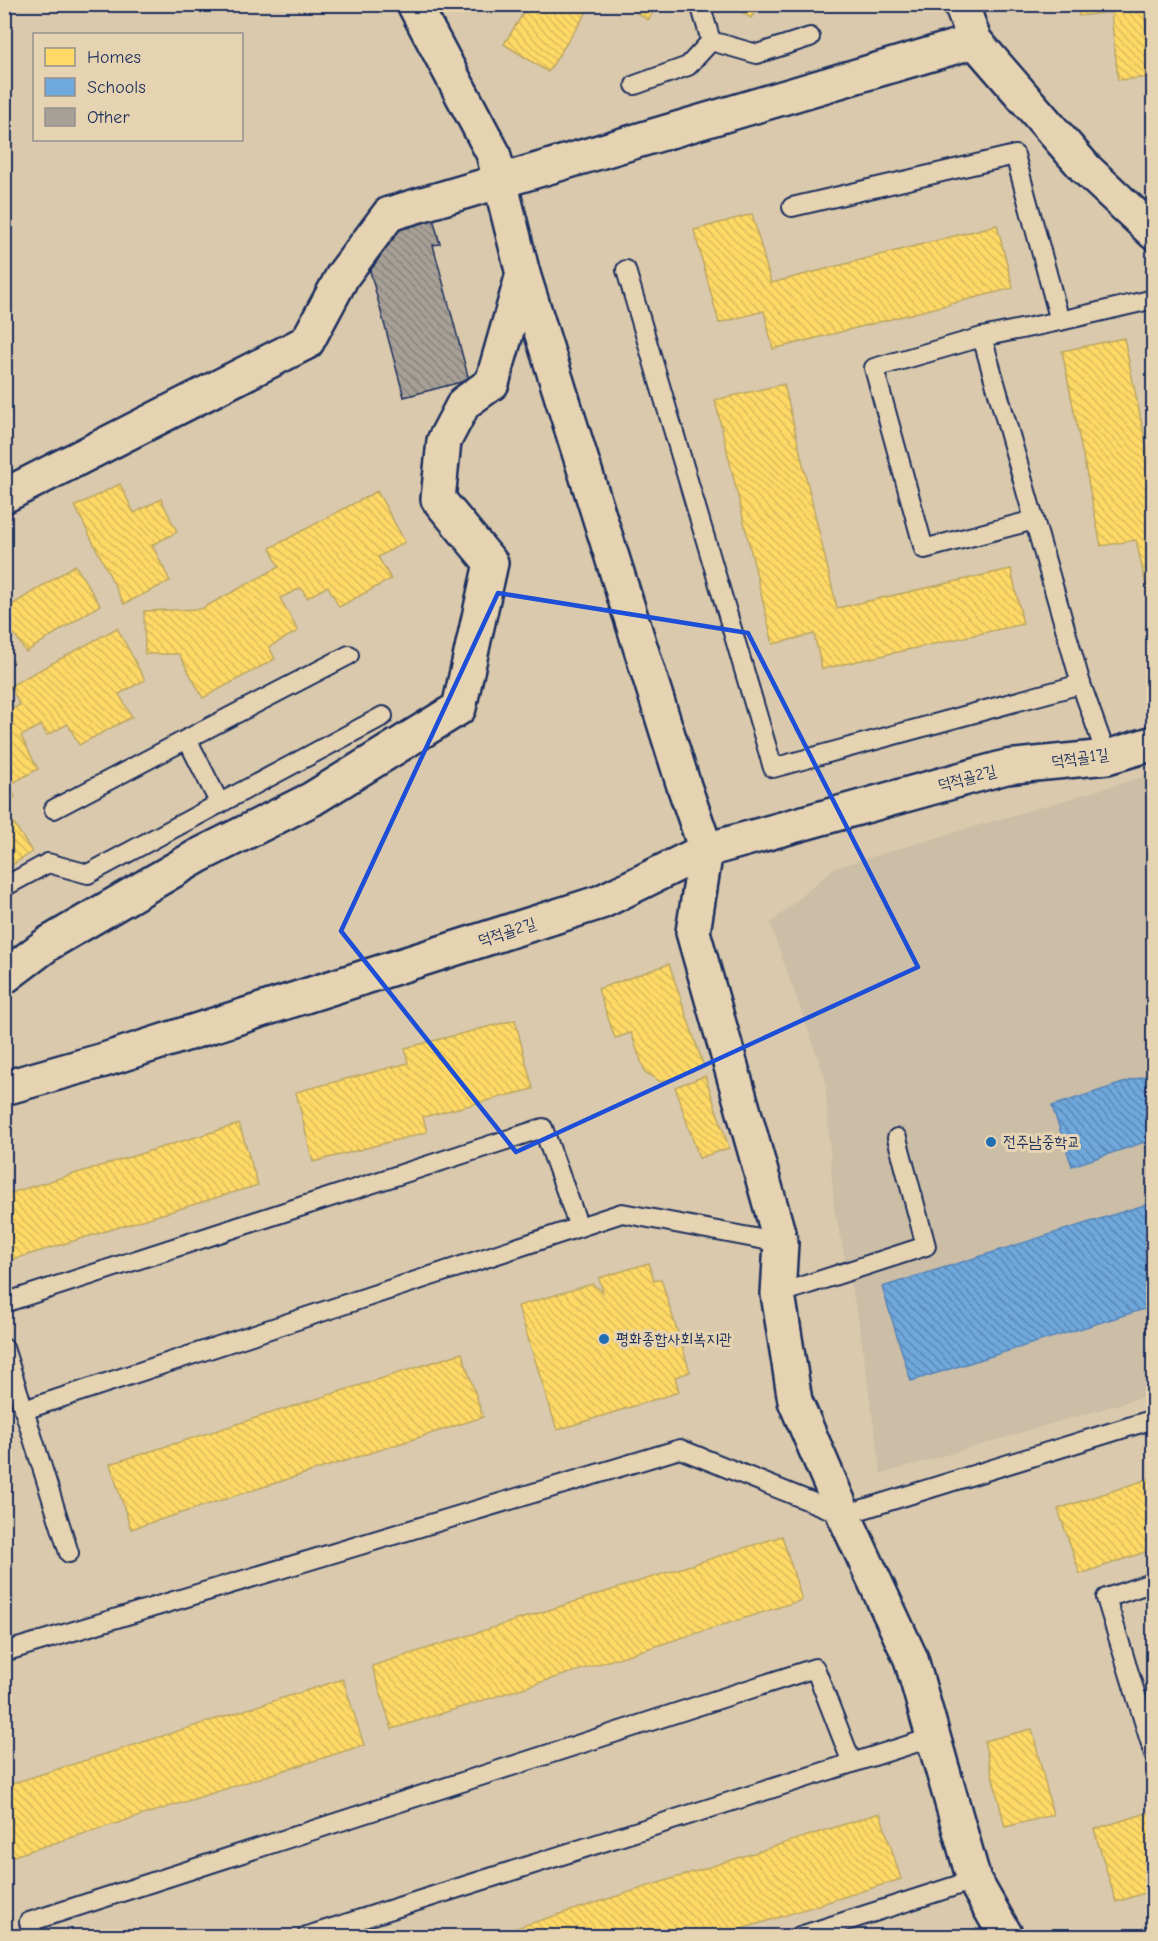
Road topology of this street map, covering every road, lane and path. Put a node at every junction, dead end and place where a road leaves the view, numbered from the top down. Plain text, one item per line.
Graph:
1 (414, 4) edge
2 (700, 4) edge
3 (961, 4) edge
4 (810, 37) dead end
5 (711, 41) junction
6 (975, 41) junction
7 (635, 85) dead end
8 (501, 181) junction
9 (792, 207) dead end
10 (1154, 233) edge
11 (626, 270) dead end
12 (524, 274) junction
13 (1154, 299) edge
14 (1060, 321) junction
15 (982, 337) junction
16 (4, 496) edge
17 (1034, 520) junction
18 (349, 655) dead end
19 (1081, 684) junction
20 (382, 716) dead end
21 (188, 739) junction
22 (1154, 743) edge
23 (1107, 757) junction
24 (1006, 767) joint
25 (220, 804) junction
26 (54, 809) dead end
27 (706, 850) junction
28 (4, 887) edge
29 (4, 977) edge
30 (4, 1088) edge
31 (897, 1138) dead end
32 (579, 1227) junction
33 (781, 1243) junction
34 (778, 1294) junction
35 (4, 1303) edge
36 (4, 1348) edge
37 (24, 1410) junction
38 (1154, 1419) edge
39 (844, 1515) junction
40 (69, 1553) dead end
41 (1154, 1582) edge
42 (4, 1652) edge
43 (934, 1737) junction
44 (1154, 1754) edge
45 (852, 1763) junction
46 (974, 1881) junction
47 (33, 1936) edge
48 (307, 1936) edge
49 (800, 1936) edge
50 (1006, 1936) edge

1 - 8 street
2 - 5 lane
3 - 6 street
4 - 5 lane
5 - 7 lane
6 - 8 street
6 - 10 street
8 - 12 street
8 - 16 street
9 - 14 lane
11 - 19 lane
12 - 27 street
12 - 29 street
13 - 14 lane
14 - 15 lane
15 - 17 lane
15 - 17 lane
17 - 19 lane
18 - 21 lane
19 - 23 lane
20 - 25 lane
21 - 25 lane
21 - 26 lane
22 - 23 street, 덕적골1길
23 - 24 street, 덕적골1길
24 - 27 street, 덕적골2길
25 - 28 lane
27 - 30 street, 덕적골2길
27 - 33 street
31 - 34 lane
32 - 33 lane
32 - 35 lane
32 - 37 lane
33 - 34 street
34 - 39 street
36 - 37 lane
37 - 40 lane
38 - 39 lane
39 - 42 lane
39 - 43 street
41 - 44 lane
43 - 45 lane
43 - 46 street
45 - 47 lane
45 - 48 lane
46 - 49 lane
46 - 50 street

